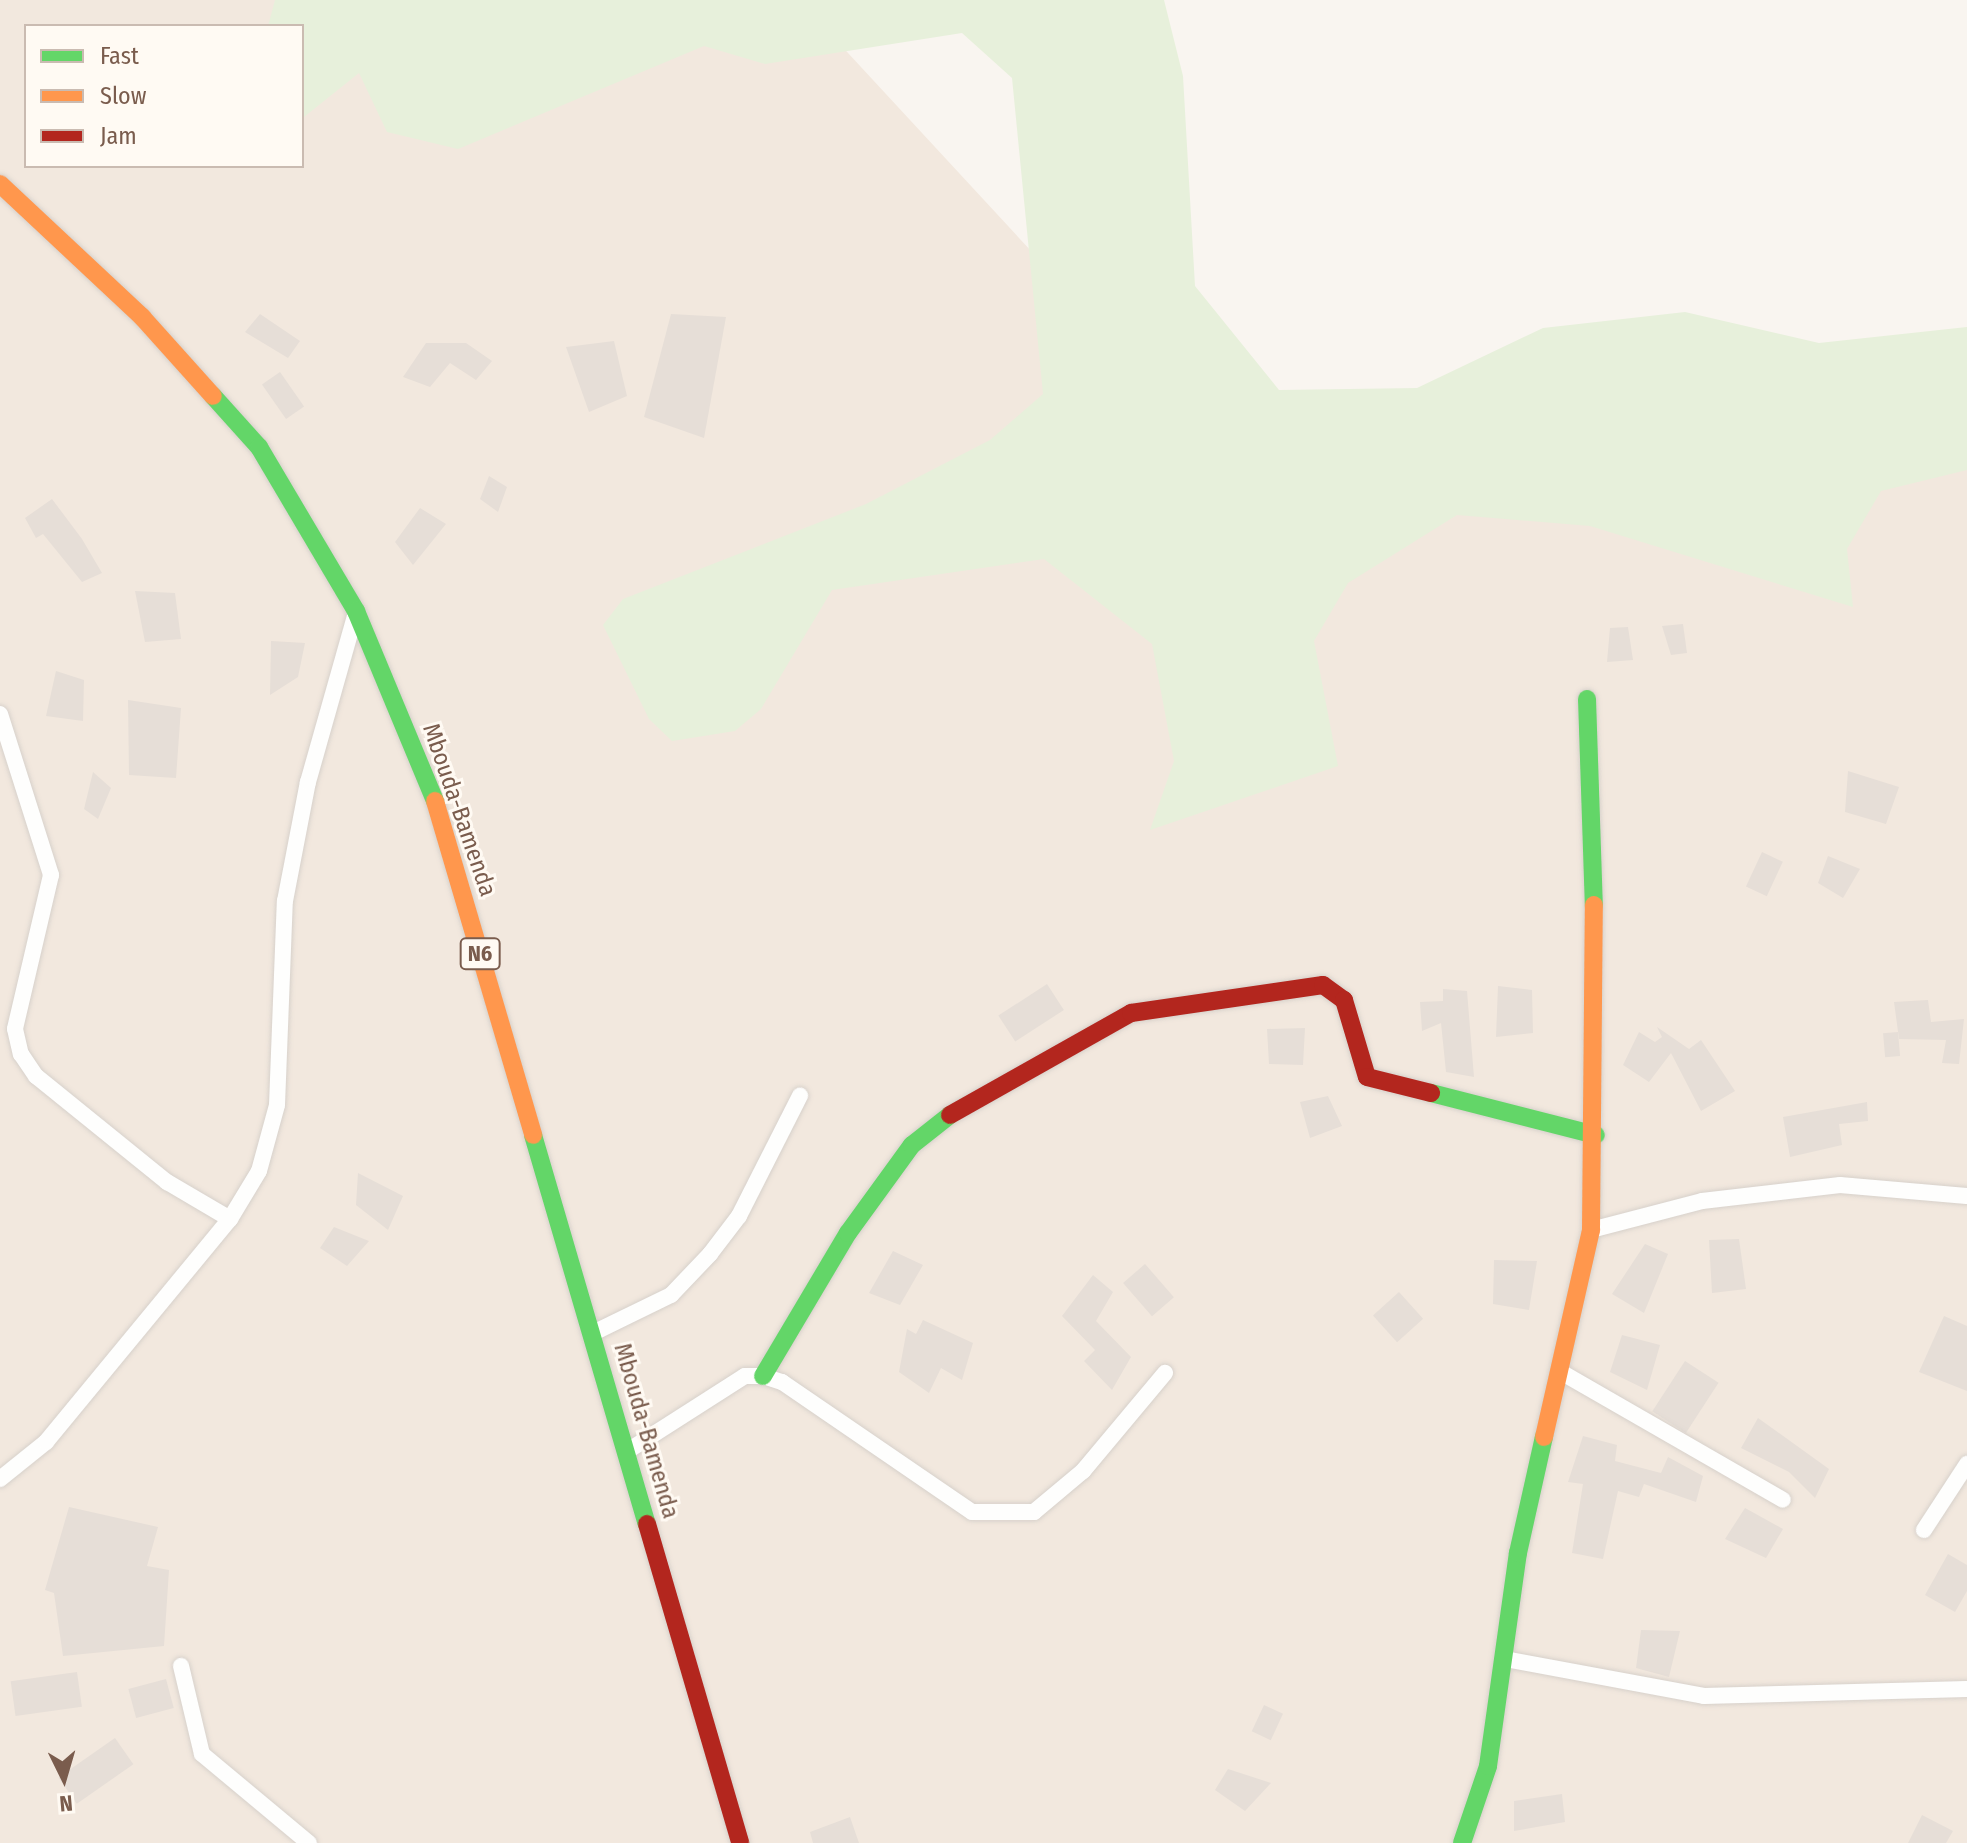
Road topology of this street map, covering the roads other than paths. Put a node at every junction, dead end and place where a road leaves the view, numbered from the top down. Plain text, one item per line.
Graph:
1 (0, 184) edge
2 (356, 611) junction
3 (1587, 699) dead end
4 (0, 714) edge
5 (800, 1096) dead end
6 (1596, 1135) junction
7 (1967, 1196) edge
8 (230, 1219) junction
9 (1591, 1230) junction
10 (593, 1333) junction
11 (1559, 1371) junction
12 (1165, 1373) dead end
13 (763, 1376) junction
14 (626, 1452) junction
15 (1967, 1464) edge
16 (0, 1479) edge
17 (1783, 1500) dead end
18 (1924, 1530) dead end
19 (1505, 1659) junction
20 (181, 1666) dead end
21 (1967, 1689) edge
22 (309, 1843) edge
23 (740, 1843) edge
24 (1462, 1843) edge

1 - 2 main road, Mbouda-Bamenda / N6
2 - 8 street
2 - 10 main road, Mbouda-Bamenda / N6
3 - 6 main road
4 - 8 street
5 - 10 street
6 - 9 main road
6 - 13 main road
7 - 9 street
8 - 16 street
9 - 11 main road
10 - 14 main road, Mbouda-Bamenda / N6
11 - 17 street
11 - 19 main road
12 - 13 street
13 - 14 street
14 - 23 main road, Mbouda-Bamenda / N6
15 - 18 street
19 - 21 street
19 - 24 main road
20 - 22 street

